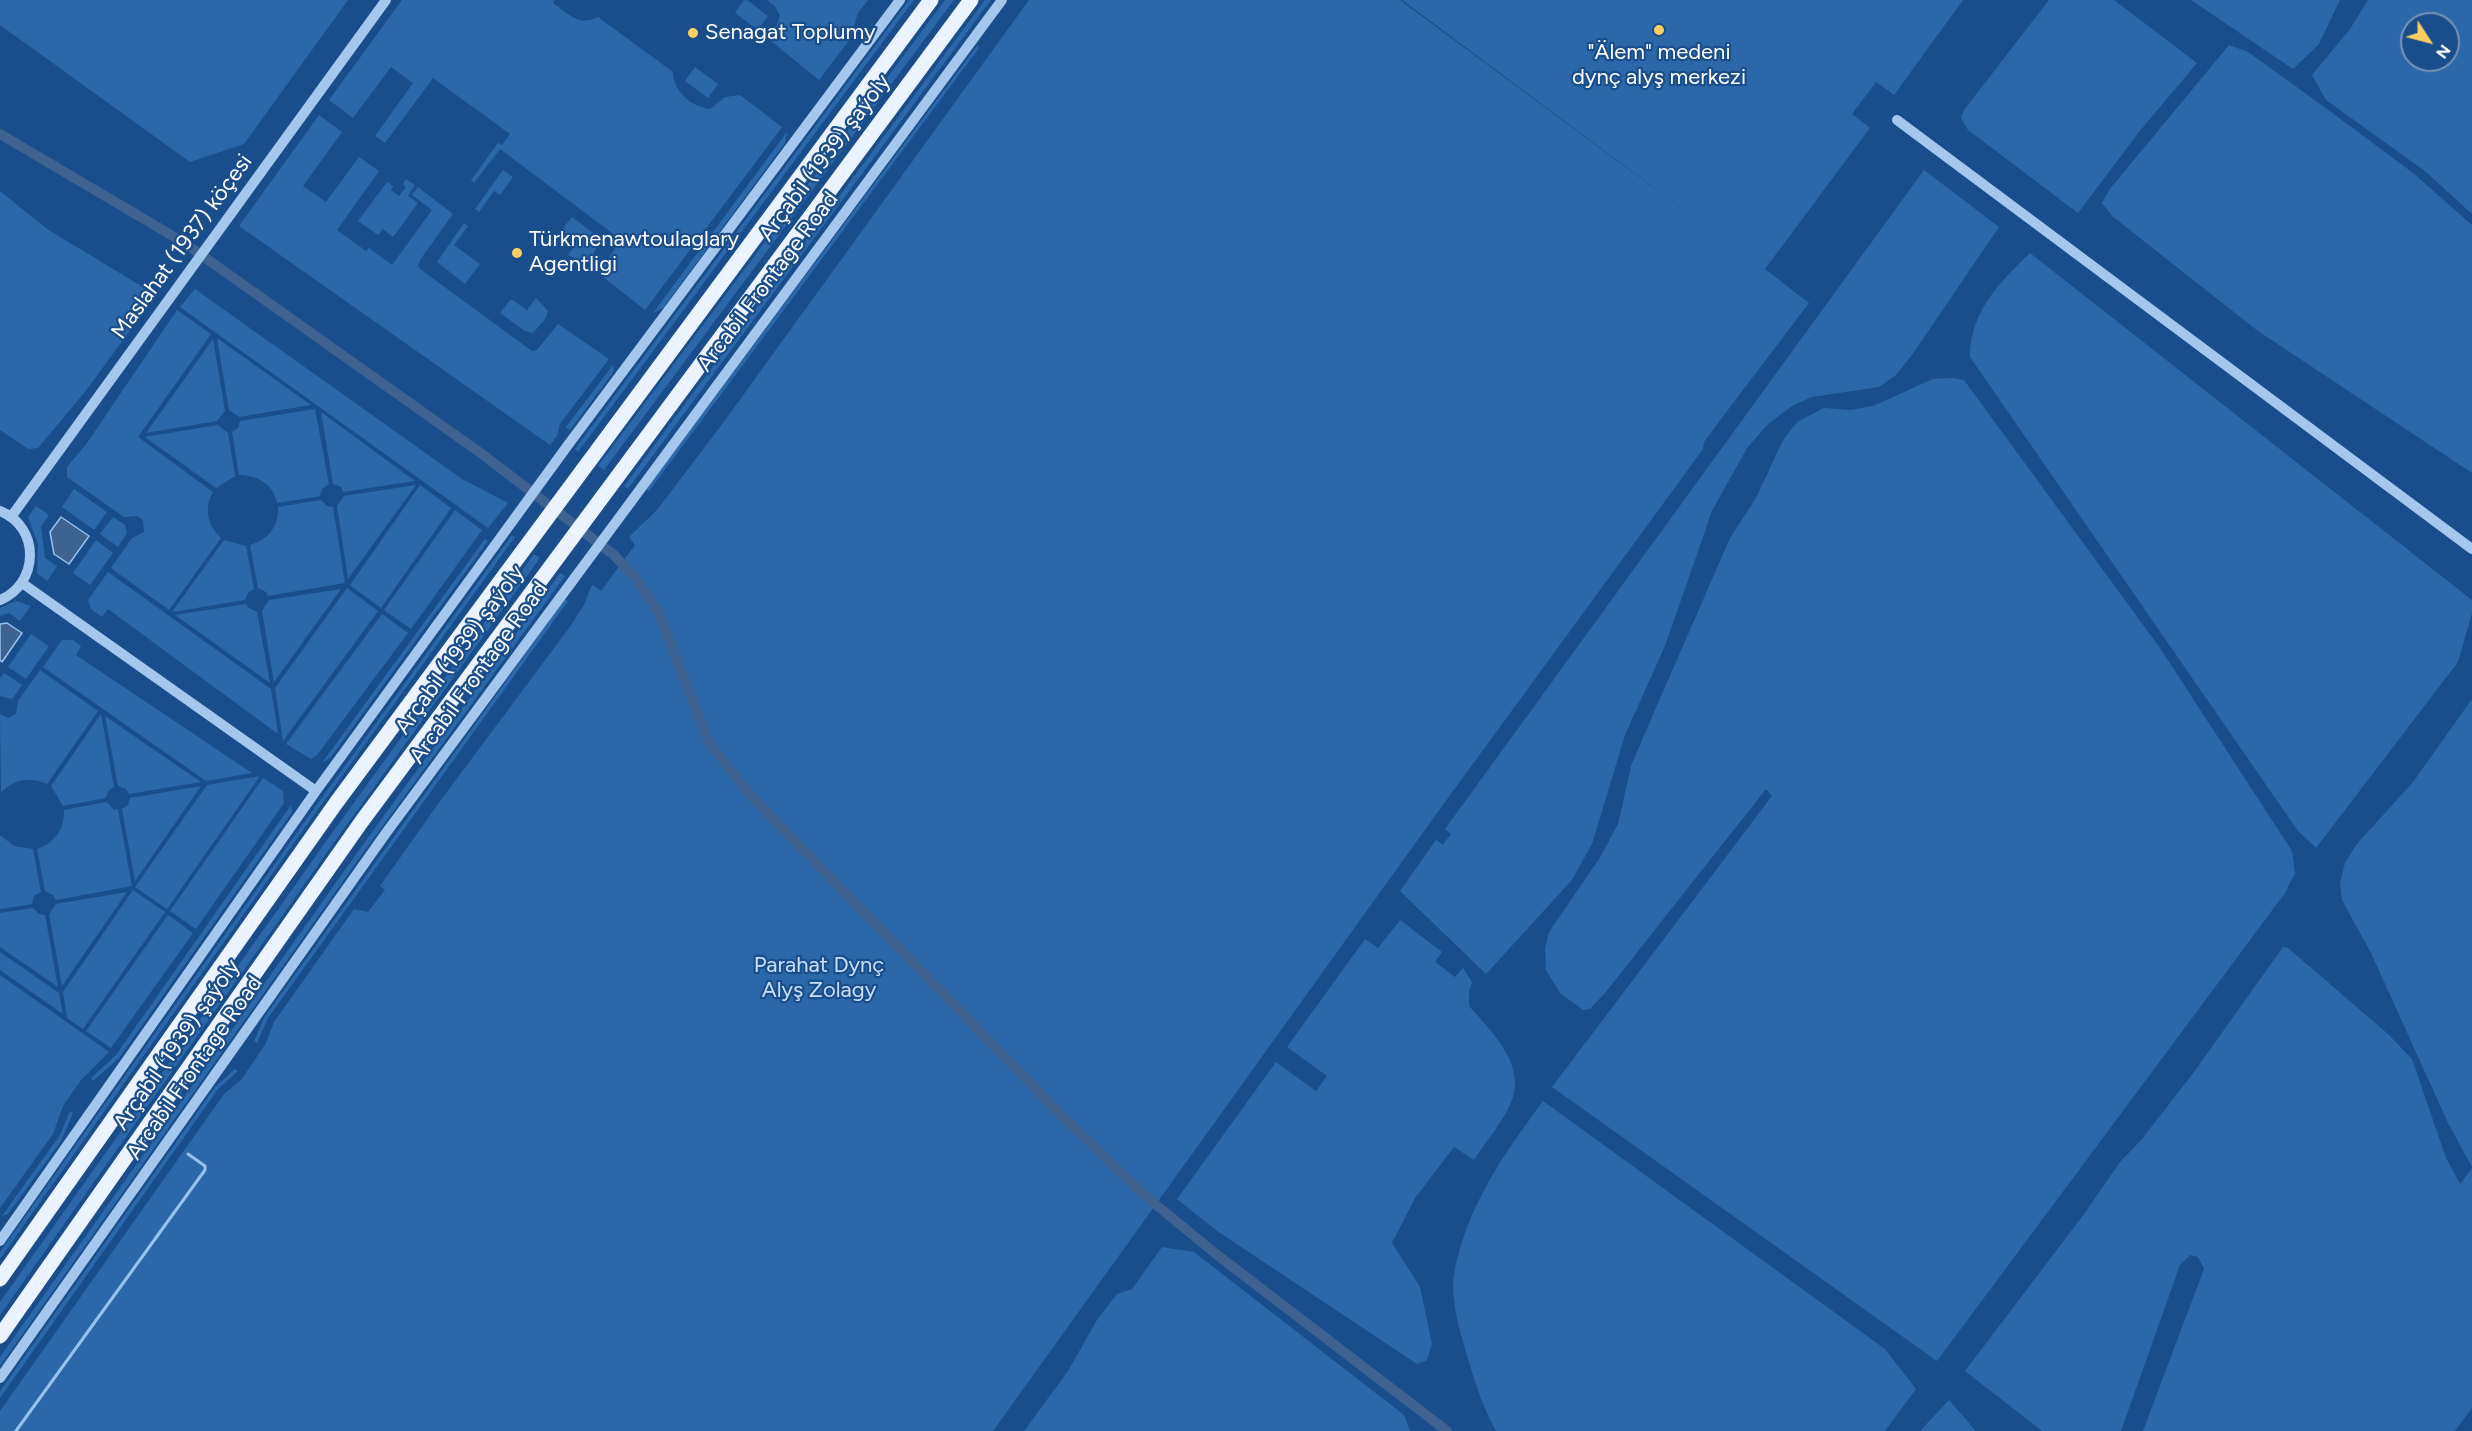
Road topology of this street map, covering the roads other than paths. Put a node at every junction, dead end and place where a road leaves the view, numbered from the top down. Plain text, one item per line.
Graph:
1 (386, 0) edge
2 (900, 0) edge
3 (931, 0) edge
4 (971, 0) edge
5 (1002, 0) edge
6 (1897, 120) dead end
7 (0, 512) edge
8 (11, 517) junction
9 (2472, 549) edge
10 (22, 583) junction
11 (0, 600) edge
12 (316, 791) junction
13 (0, 1241) edge
14 (0, 1279) edge
15 (0, 1336) edge
16 (0, 1378) edge

1 - 8 street, Maslahat (1937) köçesi
2 - 12 street
3 - 14 main road, Arçabil (1939) şaýoly
4 - 15 main road, Arçabil (1939) şaýoly
5 - 16 street, Arcabil Frontage Road
6 - 9 street
7 - 8 street
8 - 10 street
10 - 11 street
10 - 12 street
12 - 13 street

